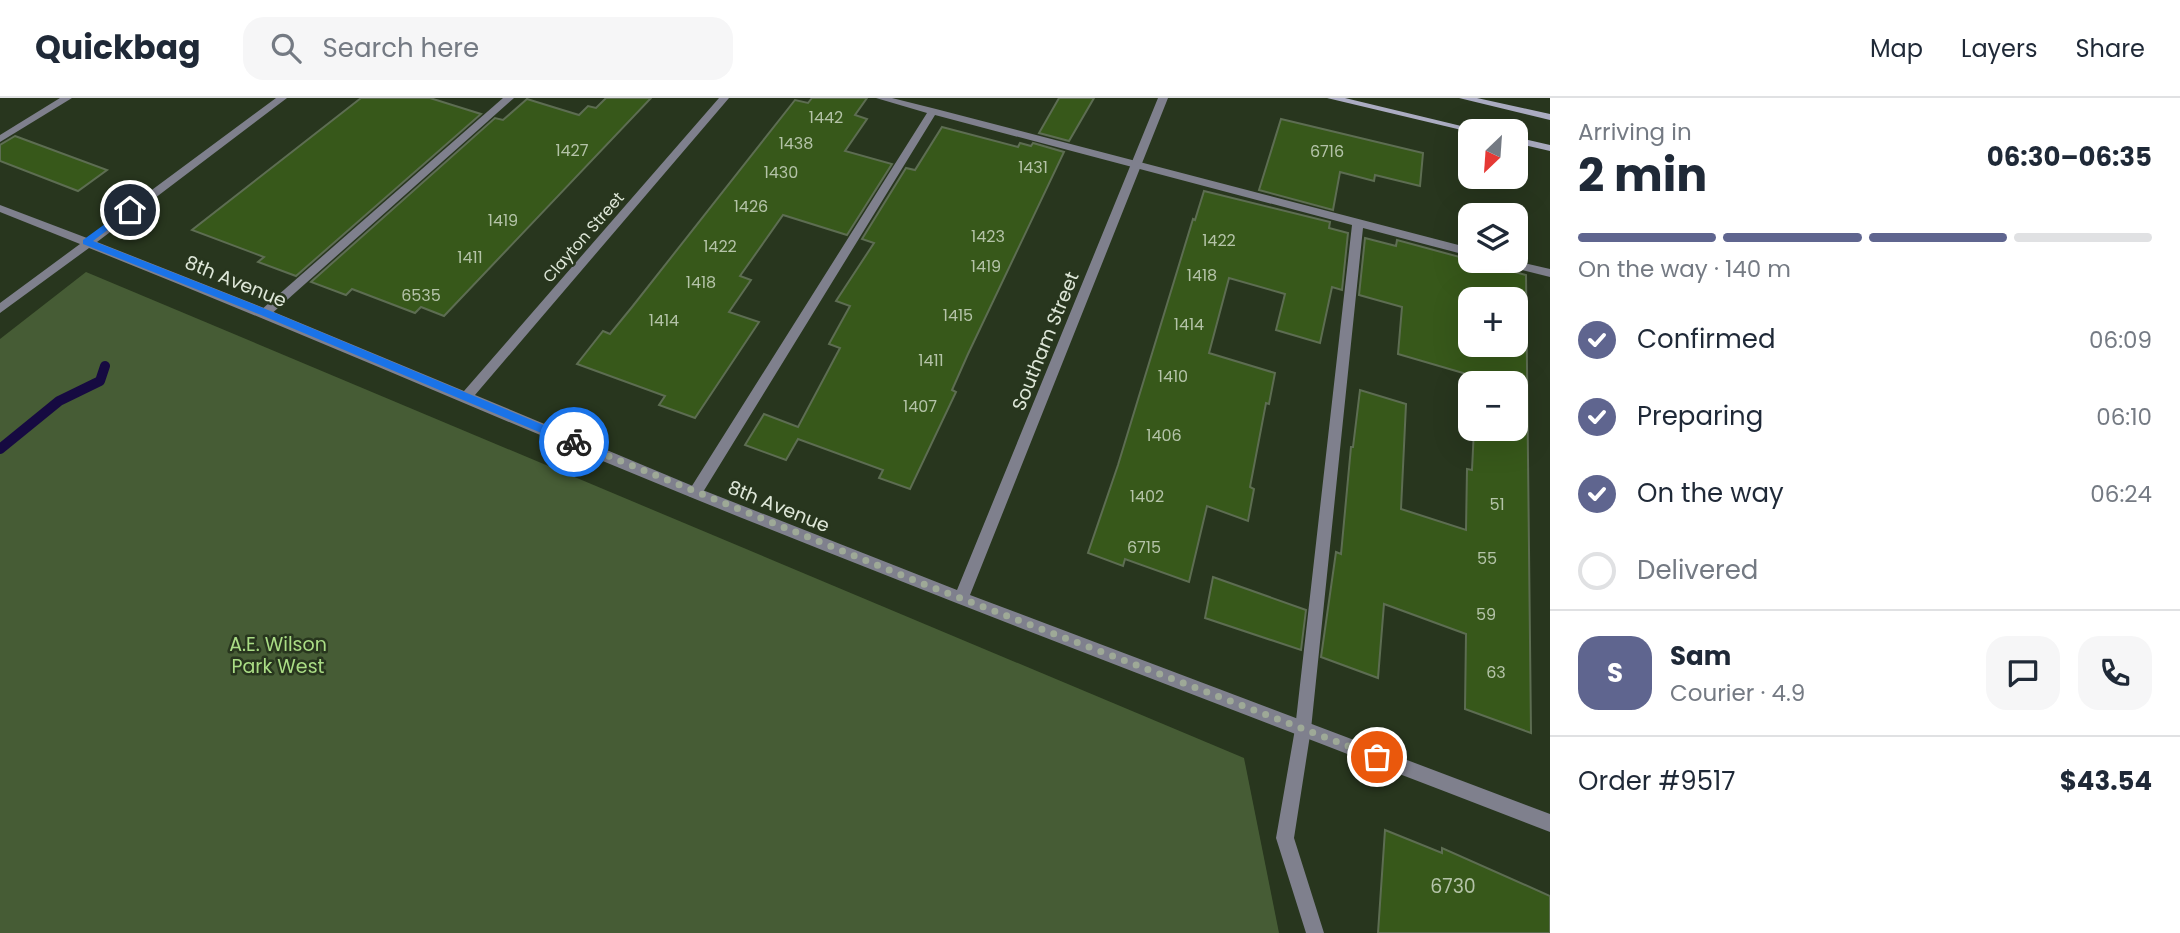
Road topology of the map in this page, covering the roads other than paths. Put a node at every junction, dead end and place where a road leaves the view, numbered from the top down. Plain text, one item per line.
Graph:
1 (67, 98) edge
2 (282, 98) edge
3 (509, 98) edge
4 (724, 98) edge
5 (881, 98) edge
6 (1163, 98) edge
7 (1332, 98) edge
8 (1464, 98) edge
9 (933, 111) junction
10 (1550, 117) edge
11 (1458, 126) edge
12 (0, 139) edge
13 (1528, 143) edge
14 (1550, 148) edge
15 (1137, 165) junction
16 (0, 208) edge
17 (1358, 223) junction
18 (86, 242) junction
19 (1458, 249) edge
20 (1528, 268) edge
21 (1550, 273) edge
22 (0, 309) edge
23 (265, 313) junction
24 (466, 397) junction
25 (695, 493) junction
26 (961, 598) junction
27 (1303, 729) junction
28 (1550, 822) edge
29 (1315, 933) edge

1 - 12 street
2 - 18 street
3 - 23 street
4 - 24 street, Clayton Street
5 - 9 street
6 - 15 street, Southam Street
7 - 11 main road
8 - 10 main road
9 - 15 street
9 - 25 street
13 - 14 main road
15 - 17 street
15 - 26 street, Southam Street
16 - 18 street, 8th Avenue
17 - 19 street
17 - 27 street
18 - 22 street
18 - 23 street, 8th Avenue
20 - 21 street
23 - 24 street, 8th Avenue
24 - 25 street, 8th Avenue
25 - 26 street, 8th Avenue
26 - 27 street, 8th Avenue
27 - 28 street, 8th Avenue
27 - 29 street

